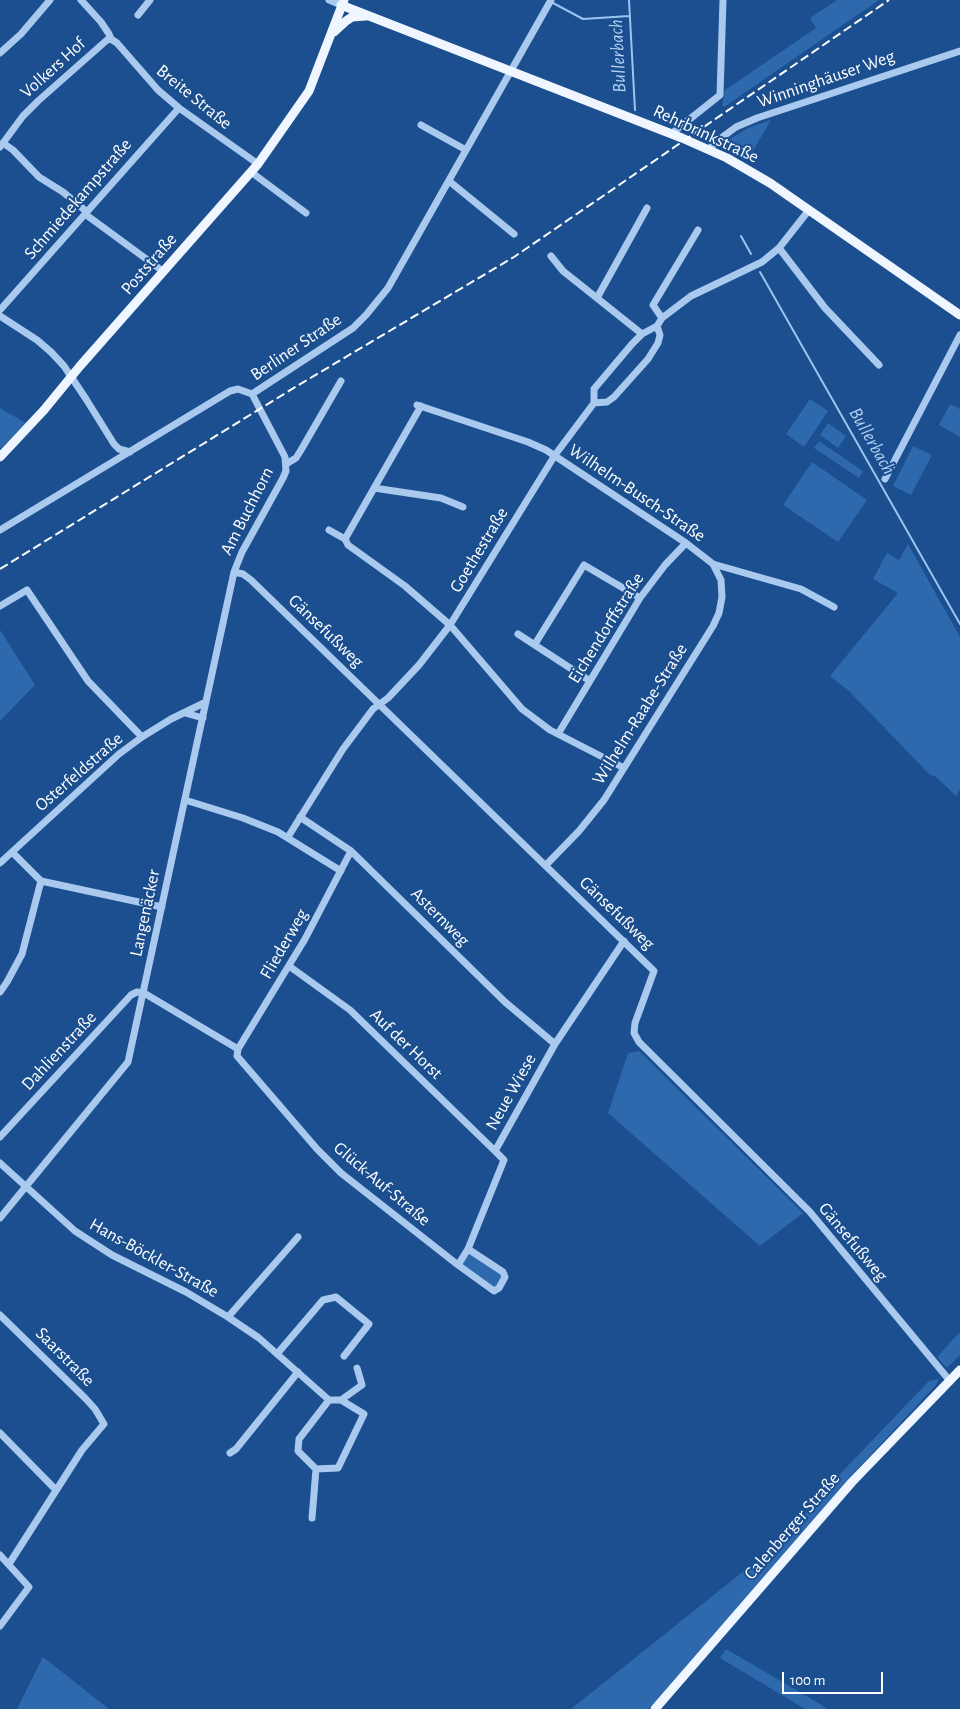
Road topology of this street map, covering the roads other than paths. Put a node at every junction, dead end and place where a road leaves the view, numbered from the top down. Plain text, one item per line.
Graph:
1 (50, 0) edge
2 (81, 0) edge
3 (150, 0) edge
4 (329, 0) edge
5 (723, 0) edge
6 (343, 2) edge
7 (549, 3) edge
8 (138, 15) dead end
9 (367, 16) junction
10 (329, 38) junction
11 (111, 39) junction
12 (960, 50) edge
13 (0, 53) edge
14 (510, 71) junction
15 (178, 108) junction
16 (421, 126) dead end
17 (671, 134) junction
18 (2, 142) edge
19 (709, 149) junction
20 (466, 150) junction
21 (258, 164) junction
22 (251, 172) junction
23 (449, 181) junction
24 (647, 208) dead end
25 (809, 210) junction
26 (86, 213) junction
27 (306, 213) dead end
28 (698, 230) dead end
29 (514, 234) dead end
30 (779, 248) junction
31 (551, 256) dead end
32 (164, 272) junction
33 (597, 298) junction
34 (0, 310) edge
35 (960, 314) edge
36 (0, 316) edge
37 (662, 318) junction
38 (657, 326) junction
39 (642, 334) junction
40 (960, 334) edge
41 (879, 365) dead end
42 (71, 377) junction
43 (341, 381) dead end
44 (252, 394) junction
45 (594, 403) junction
46 (130, 452) junction
47 (555, 455) junction
48 (0, 457) edge
49 (286, 464) junction
50 (885, 479) dead end
51 (374, 488) junction
52 (464, 507) dead end
53 (0, 530) edge
54 (329, 530) dead end
55 (345, 539) junction
56 (686, 543) junction
57 (714, 564) junction
58 (234, 572) junction
59 (640, 598) junction
60 (0, 606) edge
61 (834, 607) dead end
62 (450, 626) junction
63 (518, 634) dead end
64 (534, 644) junction
65 (590, 681) junction
66 (206, 702) junction
67 (380, 704) junction
68 (184, 713) junction
69 (203, 718) junction
70 (558, 734) junction
71 (142, 737) junction
72 (624, 768) junction
73 (185, 800) junction
74 (300, 817) junction
75 (288, 837) junction
76 (351, 851) junction
77 (12, 852) junction
78 (0, 863) edge
79 (546, 865) junction
80 (341, 870) junction
81 (41, 881) junction
82 (162, 907) junction
83 (624, 941) junction
84 (289, 966) junction
85 (0, 992) edge
86 (144, 993) junction
87 (555, 1044) junction
88 (238, 1049) junction
89 (0, 1137) edge
90 (495, 1151) junction
91 (0, 1163) edge
92 (26, 1186) junction
93 (0, 1218) edge
94 (298, 1237) dead end
95 (468, 1249) junction
96 (458, 1265) junction
97 (0, 1315) edge
98 (228, 1317) junction
99 (277, 1354) junction
100 (344, 1356) dead end
101 (357, 1368) dead end
102 (960, 1370) edge
103 (298, 1372) junction
104 (950, 1380) junction
105 (328, 1400) junction
106 (341, 1400) junction
107 (0, 1434) edge
108 (230, 1453) dead end
109 (316, 1469) junction
110 (56, 1490) junction
111 (312, 1518) dead end
112 (0, 1555) edge
113 (8, 1564) junction
114 (0, 1626) edge
115 (655, 1709) edge

1 - 13 street
2 - 11 street, Breite Straße
3 - 8 street
4 - 6 street, Rehrbrinkstraße
5 - 17 street
6 - 9 main road, Rehrbrinkstraße
6 - 10 main road, Poststraße
7 - 14 street, Berliner Straße
9 - 10 main road
9 - 14 main road, Rehrbrinkstraße
10 - 21 main road, Poststraße
11 - 15 street, Breite Straße
11 - 18 street, Volkers Hof
12 - 19 street, Winninghäuser Weg
14 - 17 main road, Rehrbrinkstraße
14 - 20 street, Berliner Straße
15 - 21 street, Breite Straße
15 - 26 street, Schmiedekampstraße
16 - 20 street
17 - 19 main road, Rehrbrinkstraße
18 - 26 street
19 - 25 main road, Rehrbrinkstraße
20 - 23 street, Berliner Straße
21 - 22 main road, Poststraße
22 - 27 street
22 - 32 main road, Poststraße
23 - 29 street
23 - 44 street, Berliner Straße
24 - 33 street
25 - 30 street, Goethestraße
25 - 35 main road, Rehrbrinkstraße
26 - 32 street
26 - 34 street, Schmiedekampstraße
28 - 37 street
30 - 37 street, Goethestraße
30 - 41 street
31 - 33 street
32 - 42 main road, Poststraße
33 - 39 street
36 - 42 street
37 - 38 street, Goethestraße
38 - 39 street, Goethestraße
38 - 45 street, Goethestraße
39 - 45 street, Goethestraße
40 - 50 street
42 - 46 street
42 - 48 main road, Poststraße
43 - 49 street, Am Buchhorn
44 - 46 street, Berliner Straße
44 - 49 street, Am Buchhorn
45 - 47 street, Goethestraße
46 - 53 street, Berliner Straße
47 - 51 street, Wilhelm-Busch-Straße
47 - 56 street, Wilhelm-Busch-Straße
47 - 62 street, Goethestraße
49 - 58 street, Am Buchhorn
51 - 52 street
51 - 55 street
54 - 55 street
55 - 62 street
56 - 57 street, Wilhelm-Busch-Straße
56 - 59 street, Eichendorffstraße
57 - 61 street, Wilhelm-Busch-Straße
57 - 72 street, Wilhelm-Raabe-Straße
58 - 66 street, Langenäcker
58 - 67 street, Gänsefußweg
59 - 64 street
59 - 65 street, Eichendorffstraße
60 - 71 street
62 - 67 street, Goethestraße
62 - 70 street
63 - 64 street
64 - 65 street
65 - 70 street, Eichendorffstraße
66 - 68 street, Osterfeldstraße
66 - 69 street, Langenäcker
67 - 74 street, Goethestraße
67 - 79 street, Gänsefußweg
68 - 69 street
68 - 71 street, Osterfeldstraße
69 - 73 street, Langenäcker
70 - 72 street
71 - 77 street, Osterfeldstraße
72 - 79 street, Wilhelm-Raabe-Straße
73 - 75 street
73 - 82 street, Langenäcker
74 - 75 street, Goethestraße
74 - 76 street, Asternweg
75 - 80 street
76 - 80 street, Fliederweg
76 - 87 street, Asternweg
77 - 78 street, Osterfeldstraße
77 - 81 street
79 - 83 street, Gänsefußweg
80 - 84 street, Fliederweg
81 - 82 street
81 - 85 street
82 - 86 street, Langenäcker
83 - 87 street, Neue Wiese
83 - 104 street, Gänsefußweg
84 - 88 street, Fliederweg
84 - 90 street, Auf der Horst
86 - 88 street
86 - 89 street, Dahlienstraße
86 - 92 street, Langenäcker
87 - 90 street, Neue Wiese
88 - 96 street, Glück-Auf-Straße
90 - 95 street, Neue Wiese
91 - 92 street, Hans-Böckler-Straße
92 - 93 street, Langenäcker
92 - 98 street, Hans-Böckler-Straße
94 - 98 street
95 - 96 street, Neue Wiese
95 - 96 street, Glück-Auf-Straße
97 - 110 street, Saarstraße
98 - 99 street, Hans-Böckler-Straße
99 - 100 street
99 - 103 street, Hans-Böckler-Straße
101 - 106 street
102 - 104 main road, Calenberger Straße
103 - 105 street, Hans-Böckler-Straße
103 - 108 street
104 - 115 main road, Calenberger Straße
105 - 106 street
105 - 109 street
106 - 109 street
107 - 110 street
109 - 111 street
110 - 113 street
112 - 113 street
113 - 114 street

